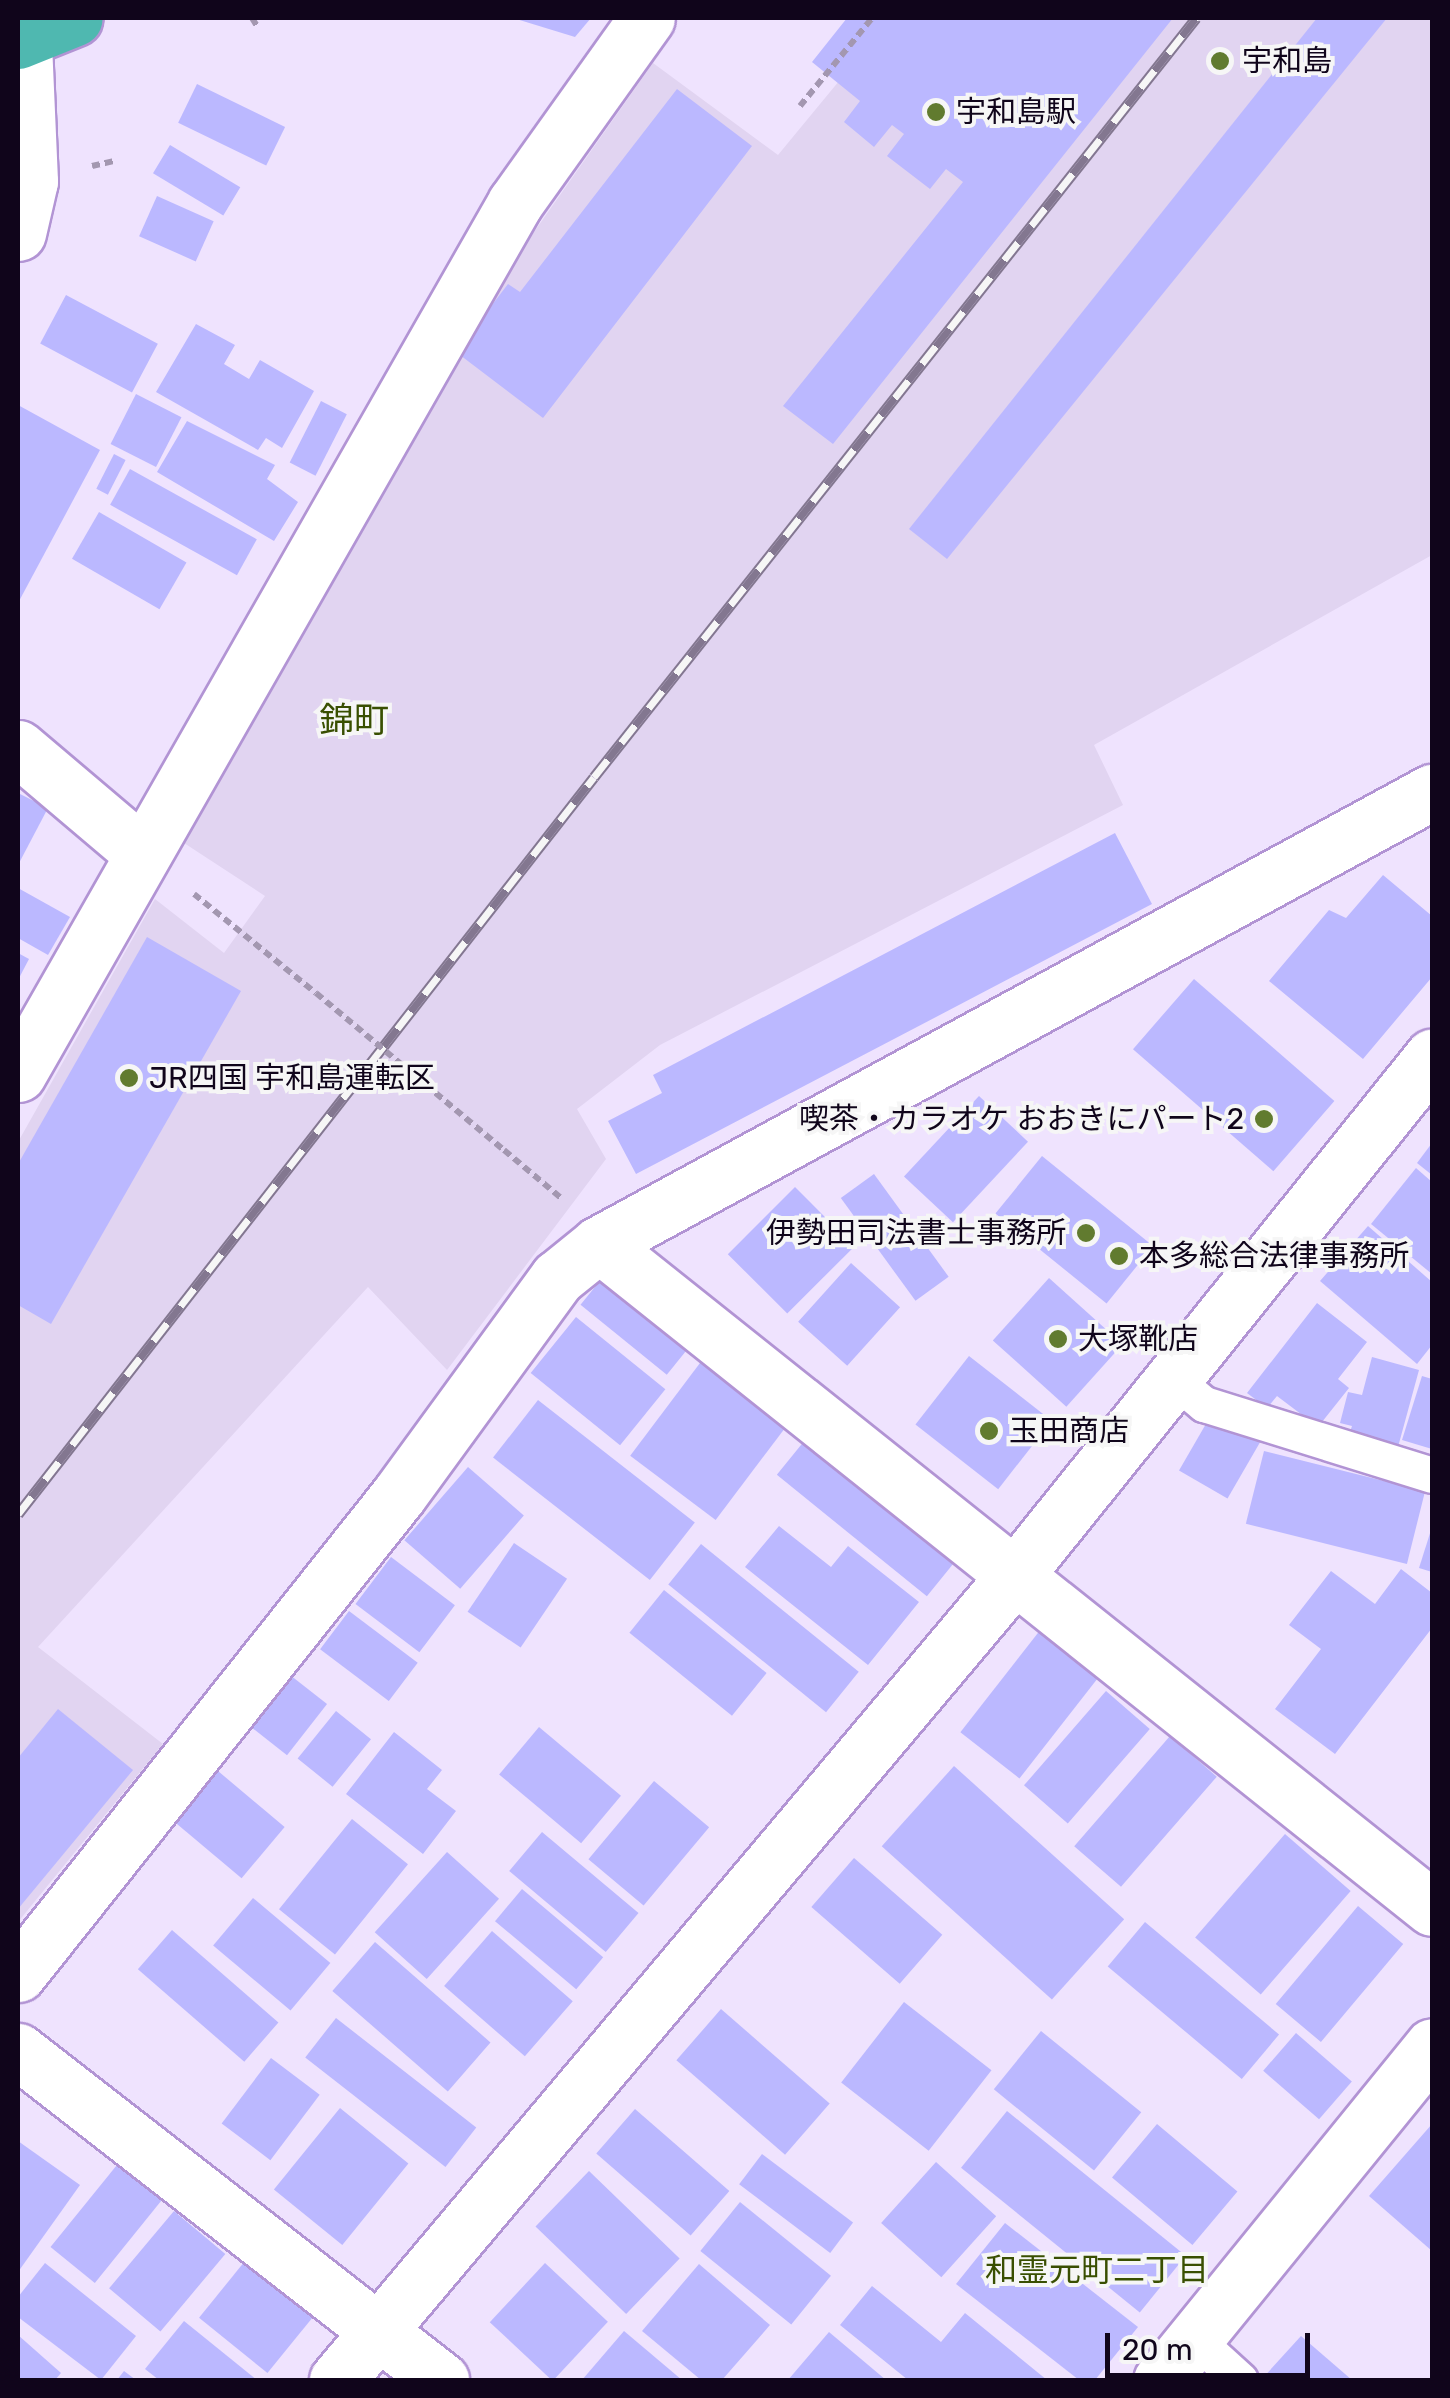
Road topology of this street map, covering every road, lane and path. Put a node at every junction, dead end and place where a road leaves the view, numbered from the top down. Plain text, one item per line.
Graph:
1 (252, 18) edge
2 (648, 18) edge
3 (872, 18) edge
4 (257, 26) dead end
5 (36, 29) edge
6 (800, 106) dead end
7 (18, 234) edge
8 (18, 748) edge
9 (1432, 792) edge
10 (142, 852) junction
11 (240, 930) dead end
12 (1432, 1057) edge
13 (18, 1074) edge
14 (584, 1224) junction
15 (1174, 1380) junction
16 (1432, 1474) edge
17 (1016, 1574) junction
18 (1432, 1908) edge
19 (18, 1974) edge
20 (1432, 2046) edge
21 (18, 2051) edge
22 (378, 2332) junction
23 (1196, 2338) junction
24 (338, 2380) edge
25 (442, 2380) edge
26 (1162, 2380) edge
27 (1240, 2380) edge

1 - 4 path
2 - 10 street
3 - 6 path
5 - 7 street
8 - 10 street
9 - 14 street
10 - 13 street
11 - 14 path, bridge
12 - 15 street
14 - 17 street
14 - 19 street
15 - 16 lane
15 - 17 street
17 - 18 street
17 - 22 street
20 - 23 street
21 - 22 street
22 - 24 street
22 - 25 street
23 - 26 street
23 - 27 lane

